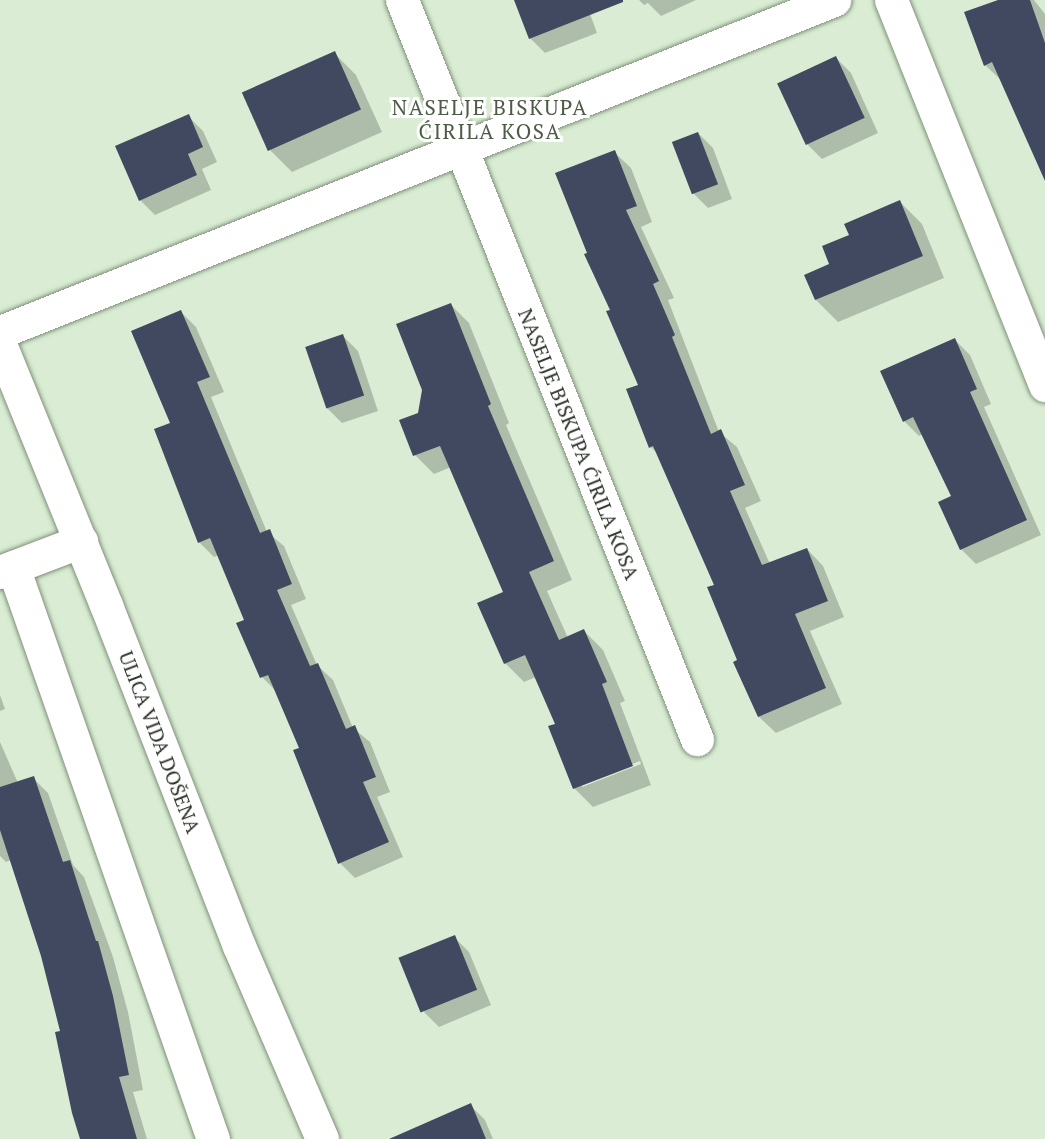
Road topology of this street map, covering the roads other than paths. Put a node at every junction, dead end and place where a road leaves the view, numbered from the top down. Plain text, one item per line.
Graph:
1 (402, 0) edge
2 (834, 0) edge
3 (891, 0) edge
4 (460, 149) junction
5 (0, 332) edge
6 (0, 344) edge
7 (1045, 385) edge
8 (81, 541) junction
9 (7, 569) edge
10 (697, 739) dead end
11 (213, 1139) edge
12 (322, 1139) edge

1 - 4 street, NASELJE BISKUPA ĆIRILA KOSA
2 - 4 street
3 - 7 street
4 - 5 street
4 - 10 street, NASELJE BISKUPA ĆIRILA KOSA
6 - 8 street, ULICA VIDA DOŠENA
8 - 9 street
8 - 12 street, ULICA VIDA DOŠENA
9 - 11 street

